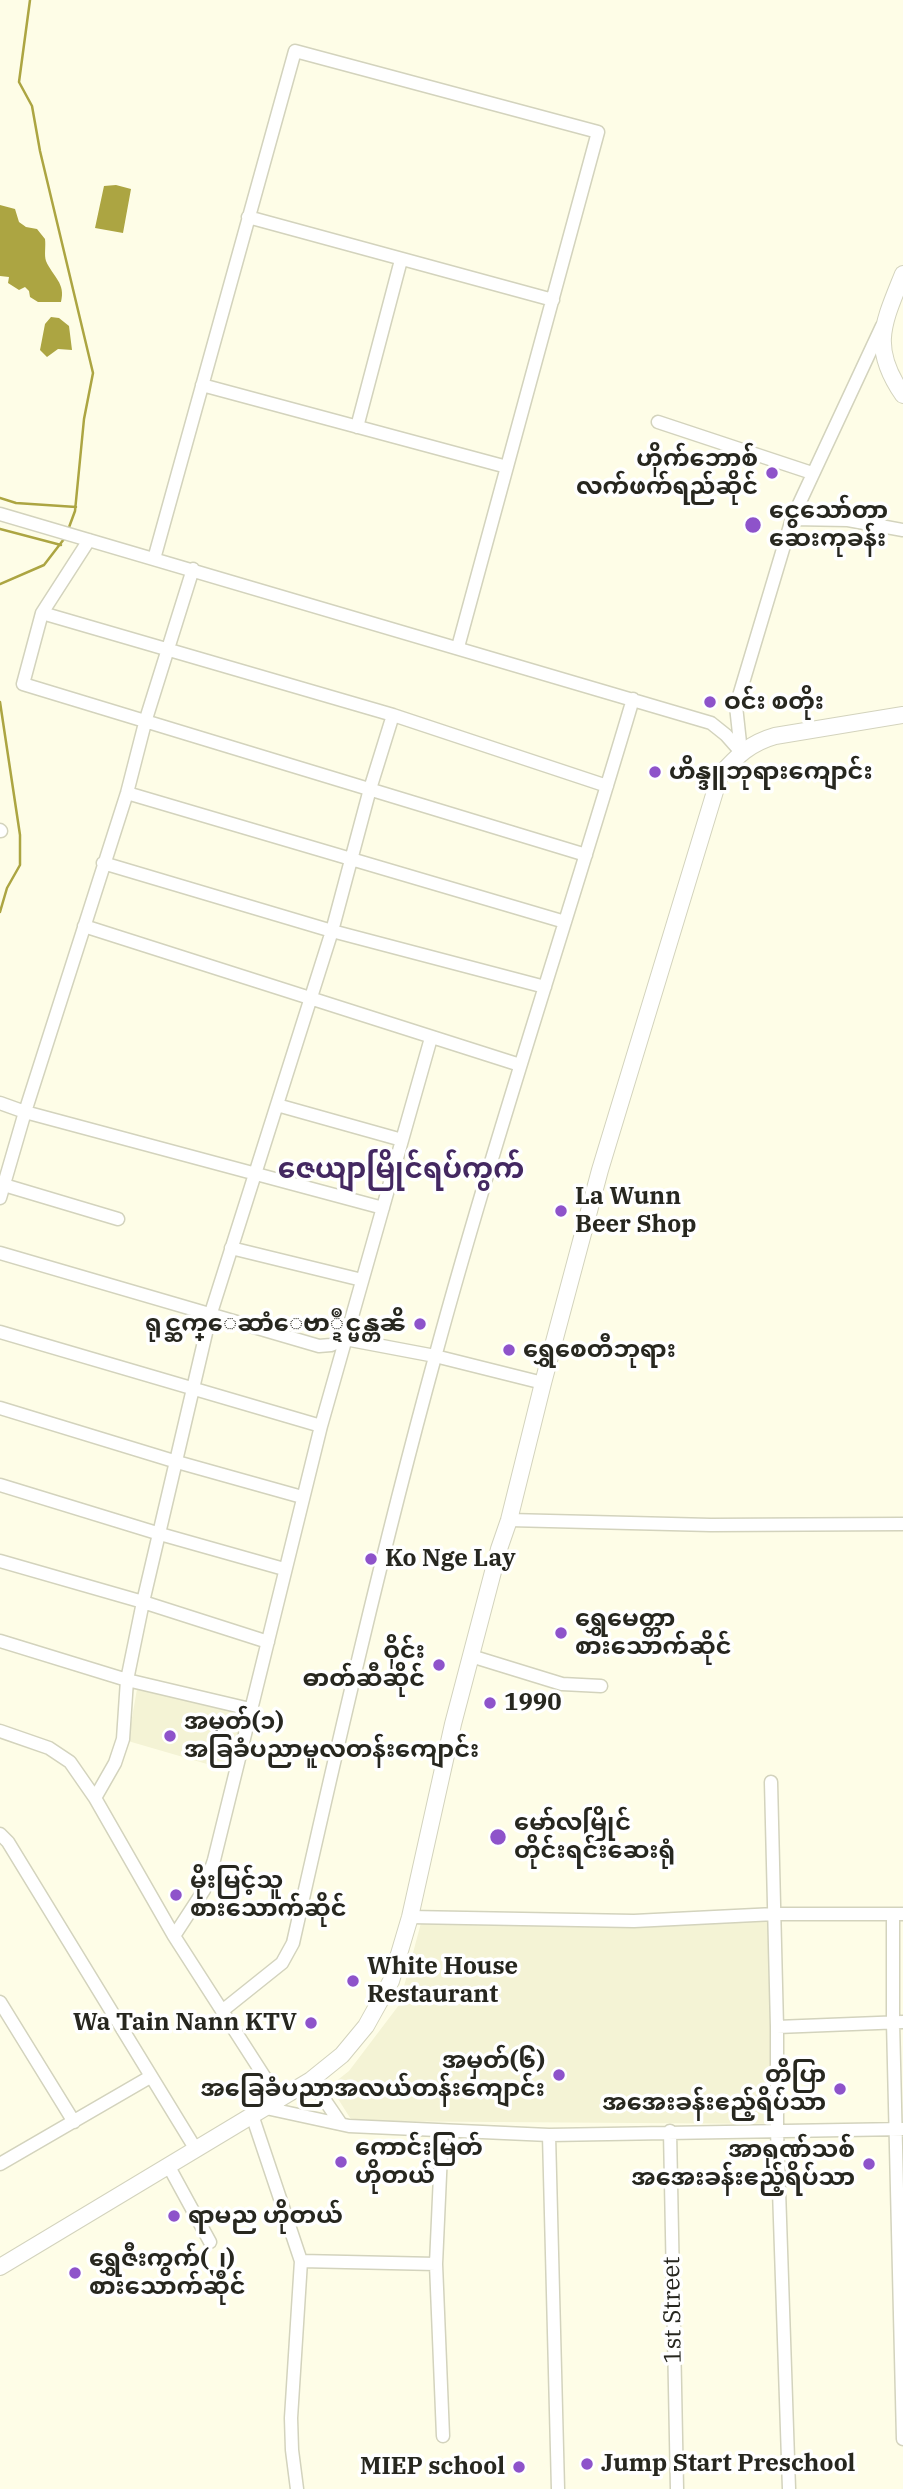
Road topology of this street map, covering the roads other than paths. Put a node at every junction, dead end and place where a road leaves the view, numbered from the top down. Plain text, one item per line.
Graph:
1 (248, 218) junction
2 (401, 260) junction
3 (903, 274) edge
4 (553, 300) junction
5 (883, 323) junction
6 (202, 385) junction
7 (903, 395) edge
8 (658, 422) dead end
9 (357, 427) junction
10 (507, 467) junction
11 (812, 473) junction
12 (0, 514) edge
13 (792, 519) junction
14 (903, 530) edge
15 (85, 539) junction
16 (154, 559) junction
17 (193, 569) junction
18 (42, 613) junction
19 (458, 647) junction
20 (167, 651) junction
21 (633, 699) junction
22 (393, 715) junction
23 (903, 715) edge
24 (146, 719) junction
25 (741, 752) junction
26 (607, 786) junction
27 (369, 789) junction
28 (127, 793) junction
29 (586, 855) junction
30 (352, 858) junction
31 (103, 863) junction
32 (565, 922) junction
33 (84, 926) junction
34 (332, 931) junction
35 (545, 987) junction
36 (310, 1000) junction
37 (431, 1038) junction
38 (520, 1065) junction
39 (0, 1103) edge
40 (277, 1105) junction
41 (24, 1112) junction
42 (402, 1140) junction
43 (254, 1175) junction
44 (4, 1185) junction
45 (0, 1198) edge
46 (383, 1208) junction
47 (118, 1219) dead end
48 (231, 1248) junction
49 (0, 1253) edge
50 (362, 1280) junction
51 (210, 1316) junction
52 (0, 1332) edge
53 (345, 1339) junction
54 (435, 1356) junction
55 (543, 1383) junction
56 (193, 1390) junction
57 (0, 1408) edge
58 (321, 1426) junction
59 (177, 1462) junction
60 (0, 1485) edge
61 (302, 1497) junction
62 (509, 1520) junction
63 (903, 1524) edge
64 (160, 1534) junction
65 (0, 1561) edge
66 (284, 1569) junction
67 (143, 1602) junction
68 (0, 1641) edge
69 (268, 1642) junction
70 (471, 1656) junction
71 (128, 1680) junction
72 (601, 1686) dead end
73 (250, 1709) junction
74 (0, 1731) edge
75 (771, 1782) dead end
76 (95, 1798) junction
77 (0, 1834) edge
78 (775, 1914) junction
79 (898, 1915) edge
80 (410, 1917) junction
81 (174, 1936) junction
82 (0, 2002) edge
83 (222, 2011) junction
84 (898, 2022) edge
85 (777, 2026) junction
86 (150, 2077) junction
87 (311, 2080) junction
88 (266, 2108) junction
89 (74, 2122) junction
90 (341, 2124) junction
91 (900, 2129) edge
92 (777, 2130) junction
93 (442, 2131) junction
94 (670, 2131) junction
95 (548, 2135) junction
96 (195, 2148) junction
97 (0, 2164) edge
98 (168, 2165) junction
99 (210, 2242) dead end
100 (301, 2260) junction
101 (436, 2264) junction
102 (0, 2267) edge
103 (443, 2436) dead end
104 (903, 2439) edge
105 (298, 2489) edge
106 (558, 2489) edge
107 (677, 2489) edge
108 (789, 2489) edge

1 - 2 street
1 - 4 street
1 - 6 street
2 - 4 street
2 - 9 street
3 - 5 main road
4 - 10 street
5 - 7 main road
5 - 11 street
6 - 9 street
6 - 16 street
8 - 11 street
9 - 10 street
10 - 19 street
11 - 13 street
12 - 15 street
13 - 14 street
13 - 25 street
15 - 16 street
15 - 18 street
16 - 17 street
17 - 19 street
17 - 20 street
18 - 20 street
18 - 24 street
19 - 21 street
20 - 22 street
20 - 24 street
21 - 25 street
21 - 26 street
22 - 26 street
22 - 27 street
23 - 25 main road
24 - 27 street
24 - 28 street
25 - 55 main road
26 - 29 street
27 - 29 street
27 - 30 street
28 - 30 street
28 - 31 street
29 - 32 street
30 - 32 street
30 - 34 street
31 - 33 street
31 - 34 street
32 - 35 street
33 - 36 street
33 - 41 street
34 - 35 street
34 - 36 street
35 - 38 street
36 - 37 street
36 - 40 street
37 - 38 street
37 - 42 street
38 - 54 street
39 - 41 street
40 - 42 street
40 - 43 street
41 - 43 street
41 - 44 street
42 - 46 street
43 - 46 street
43 - 48 street
44 - 45 street
44 - 47 street
46 - 50 street
48 - 50 street
48 - 51 street
49 - 51 street
50 - 53 street
51 - 53 street
51 - 56 street
52 - 56 street
53 - 54 street
53 - 58 street
54 - 55 street
54 - 83 street
55 - 62 main road
56 - 58 street
56 - 59 street
57 - 59 street
58 - 61 street
59 - 61 street
59 - 64 street
60 - 64 street
61 - 66 street
62 - 63 street
62 - 70 main road
64 - 66 street
64 - 67 street
65 - 67 street
66 - 69 street
67 - 69 street
67 - 71 street
68 - 71 street
69 - 73 street
70 - 72 street
70 - 80 main road
71 - 73 street
71 - 76 street
73 - 81 street
74 - 76 street
75 - 78 street
76 - 81 street
77 - 86 street
78 - 79 street
78 - 80 street
78 - 85 street
79 - 84 street
80 - 87 main road
81 - 83 street
82 - 89 street
83 - 88 street
84 - 85 street
84 - 91 street
85 - 92 street
86 - 89 street
86 - 96 street
87 - 88 main road
87 - 90 street
88 - 90 street
88 - 96 main road
88 - 100 street
89 - 97 street
90 - 93 street
91 - 92 street
91 - 104 street
92 - 94 street
92 - 108 street
93 - 95 street
93 - 101 street
94 - 95 street
94 - 107 street, 1st Street
95 - 106 street
96 - 98 main road
98 - 99 street
98 - 102 main road
100 - 101 street
100 - 105 street
101 - 103 street

